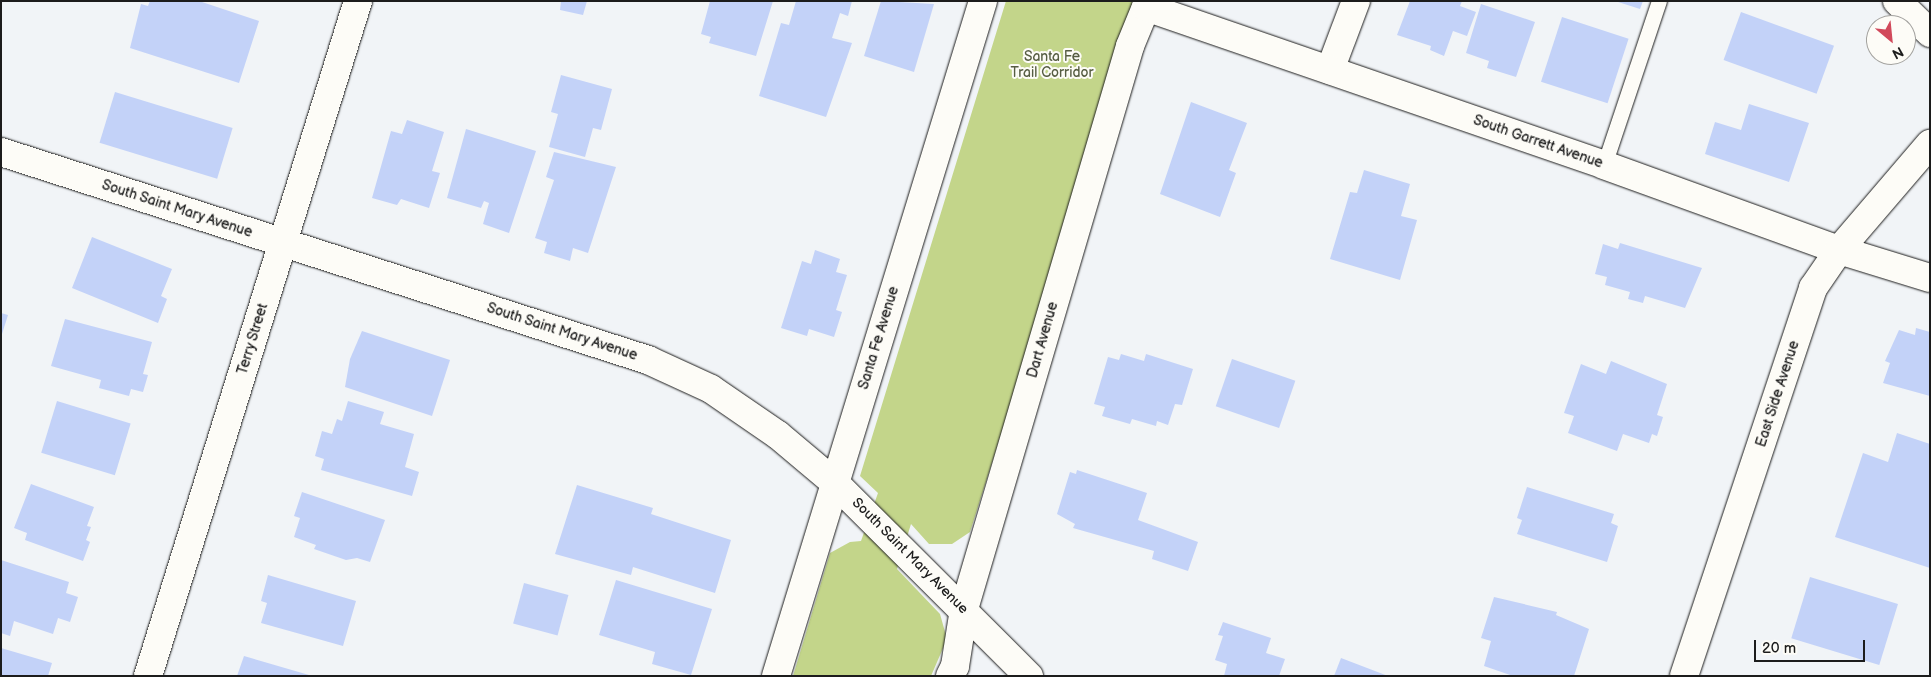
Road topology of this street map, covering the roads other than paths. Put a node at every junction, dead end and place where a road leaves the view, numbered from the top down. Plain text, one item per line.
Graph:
1 (358, 1) edge
2 (982, 1) edge
3 (1356, 1) edge
4 (1659, 1) edge
5 (1897, 1) edge
6 (1146, 7) joint
7 (1930, 33) edge
8 (1330, 70) junction
9 (1930, 144) edge
10 (1, 152) edge
11 (1604, 165) junction
12 (283, 243) junction
13 (1839, 250) junction
14 (1930, 278) edge
15 (835, 483) junction
16 (964, 609) junction
17 (148, 676) edge
18 (776, 676) edge
19 (950, 676) edge
20 (1030, 676) edge
21 (1684, 676) edge

1 - 12 street, Terry Street
2 - 15 street, Santa Fe Avenue
3 - 8 street
4 - 11 lane
5 - 7 street
6 - 8 street, South Garrett Avenue
6 - 16 street, Dart Avenue
8 - 11 street, South Garrett Avenue
9 - 13 street, East Side Avenue
10 - 12 street, South Saint Mary Avenue
11 - 13 street, South Garrett Avenue
12 - 15 street, South Saint Mary Avenue
12 - 17 street, Terry Street
13 - 14 street, South Garrett Avenue
13 - 21 street, East Side Avenue
15 - 16 street, South Saint Mary Avenue
15 - 18 street, Santa Fe Avenue
16 - 19 street, Dart Avenue
16 - 20 street, South Saint Mary Avenue

